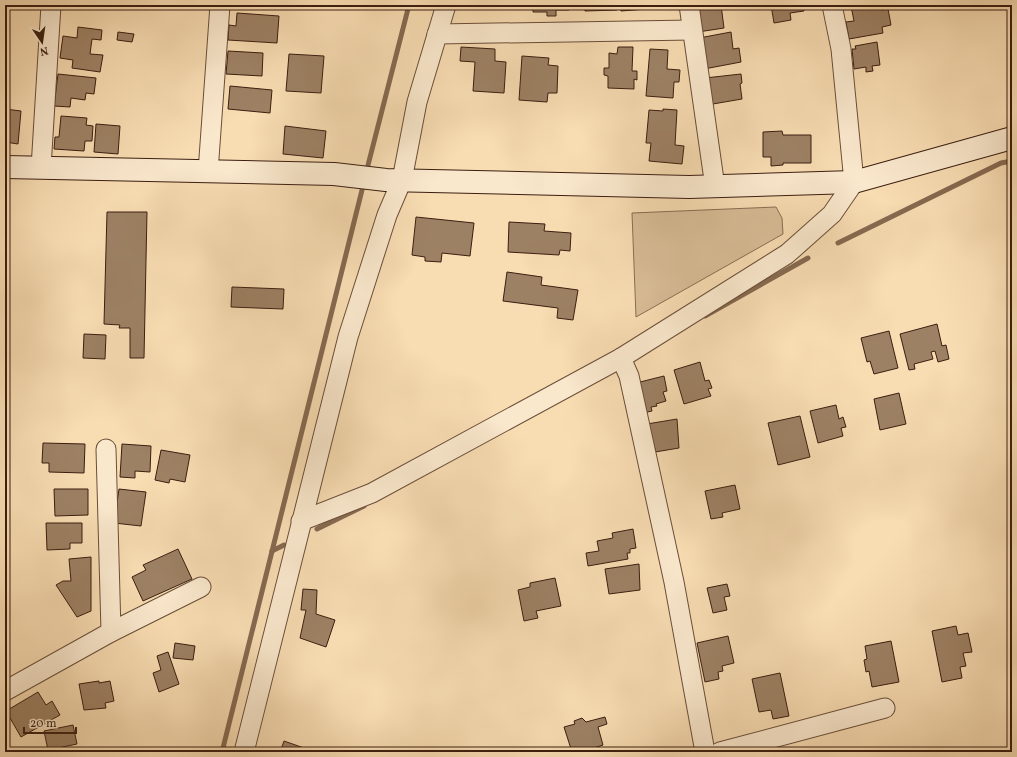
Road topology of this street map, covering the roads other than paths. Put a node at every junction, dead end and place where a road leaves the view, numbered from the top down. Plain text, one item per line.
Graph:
1 (52, 5) edge
2 (220, 5) edge
3 (446, 5) edge
4 (689, 5) edge
5 (832, 5) edge
6 (692, 30) junction
7 (437, 34) junction
8 (1012, 138) edge
9 (5, 167) edge
10 (41, 168) junction
11 (208, 172) junction
12 (394, 180) junction
13 (854, 182) junction
14 (714, 186) junction
15 (621, 358) junction
16 (106, 449) dead end
17 (301, 521) junction
18 (201, 587) dead end
19 (111, 632) junction
20 (5, 691) edge
21 (885, 708) dead end
22 (244, 752) edge
23 (705, 752) edge
24 (720, 752) edge

1 - 10 street
2 - 11 street
3 - 7 street
4 - 6 street
5 - 13 street
6 - 7 street
6 - 14 street
7 - 12 street
8 - 13 street
9 - 10 street
10 - 11 street
11 - 12 street
12 - 14 street
12 - 17 street
13 - 14 street
13 - 15 street
15 - 17 street
15 - 23 street
16 - 19 street
17 - 22 street
18 - 19 street
19 - 20 street
21 - 24 street

